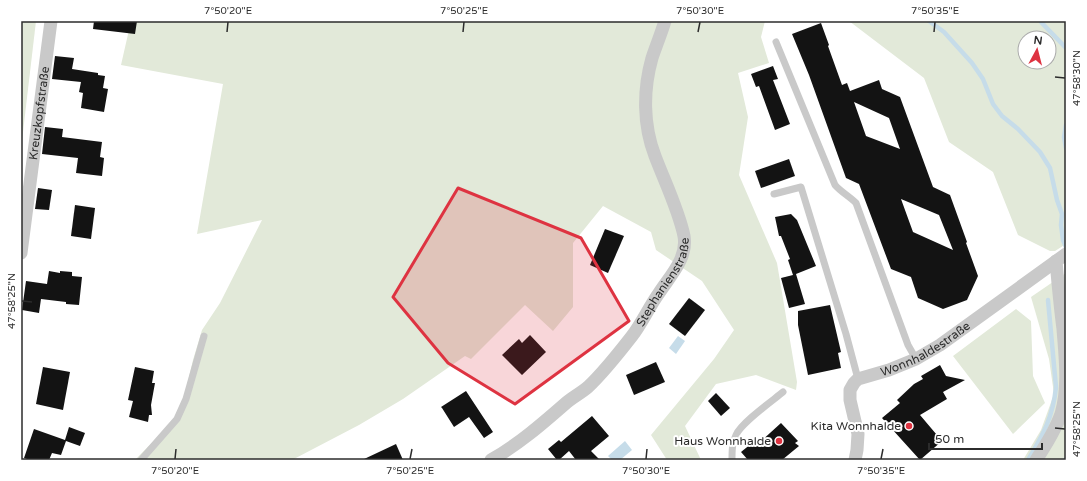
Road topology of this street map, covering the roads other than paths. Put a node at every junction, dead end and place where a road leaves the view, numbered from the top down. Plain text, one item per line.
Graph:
1 (51, 21) edge
2 (665, 21) edge
3 (776, 42) dead end
4 (774, 194) dead end
5 (21, 253) edge
6 (1060, 258) edge
7 (204, 336) dead end
8 (916, 359) junction
9 (858, 379) junction
10 (783, 392) dead end
11 (140, 460) edge
12 (491, 460) edge
13 (732, 460) edge
14 (855, 460) edge
15 (1036, 460) edge

1 - 5 street, Kreuzkopfstraße
2 - 12 street, Stephanienstraße
3 - 8 lane
4 - 9 lane
6 - 8 street, Wonnhaldestraße
6 - 15 street, Wonnhaldestraße
7 - 11 lane
8 - 9 street, Wonnhaldestraße
9 - 14 street
10 - 13 lane

